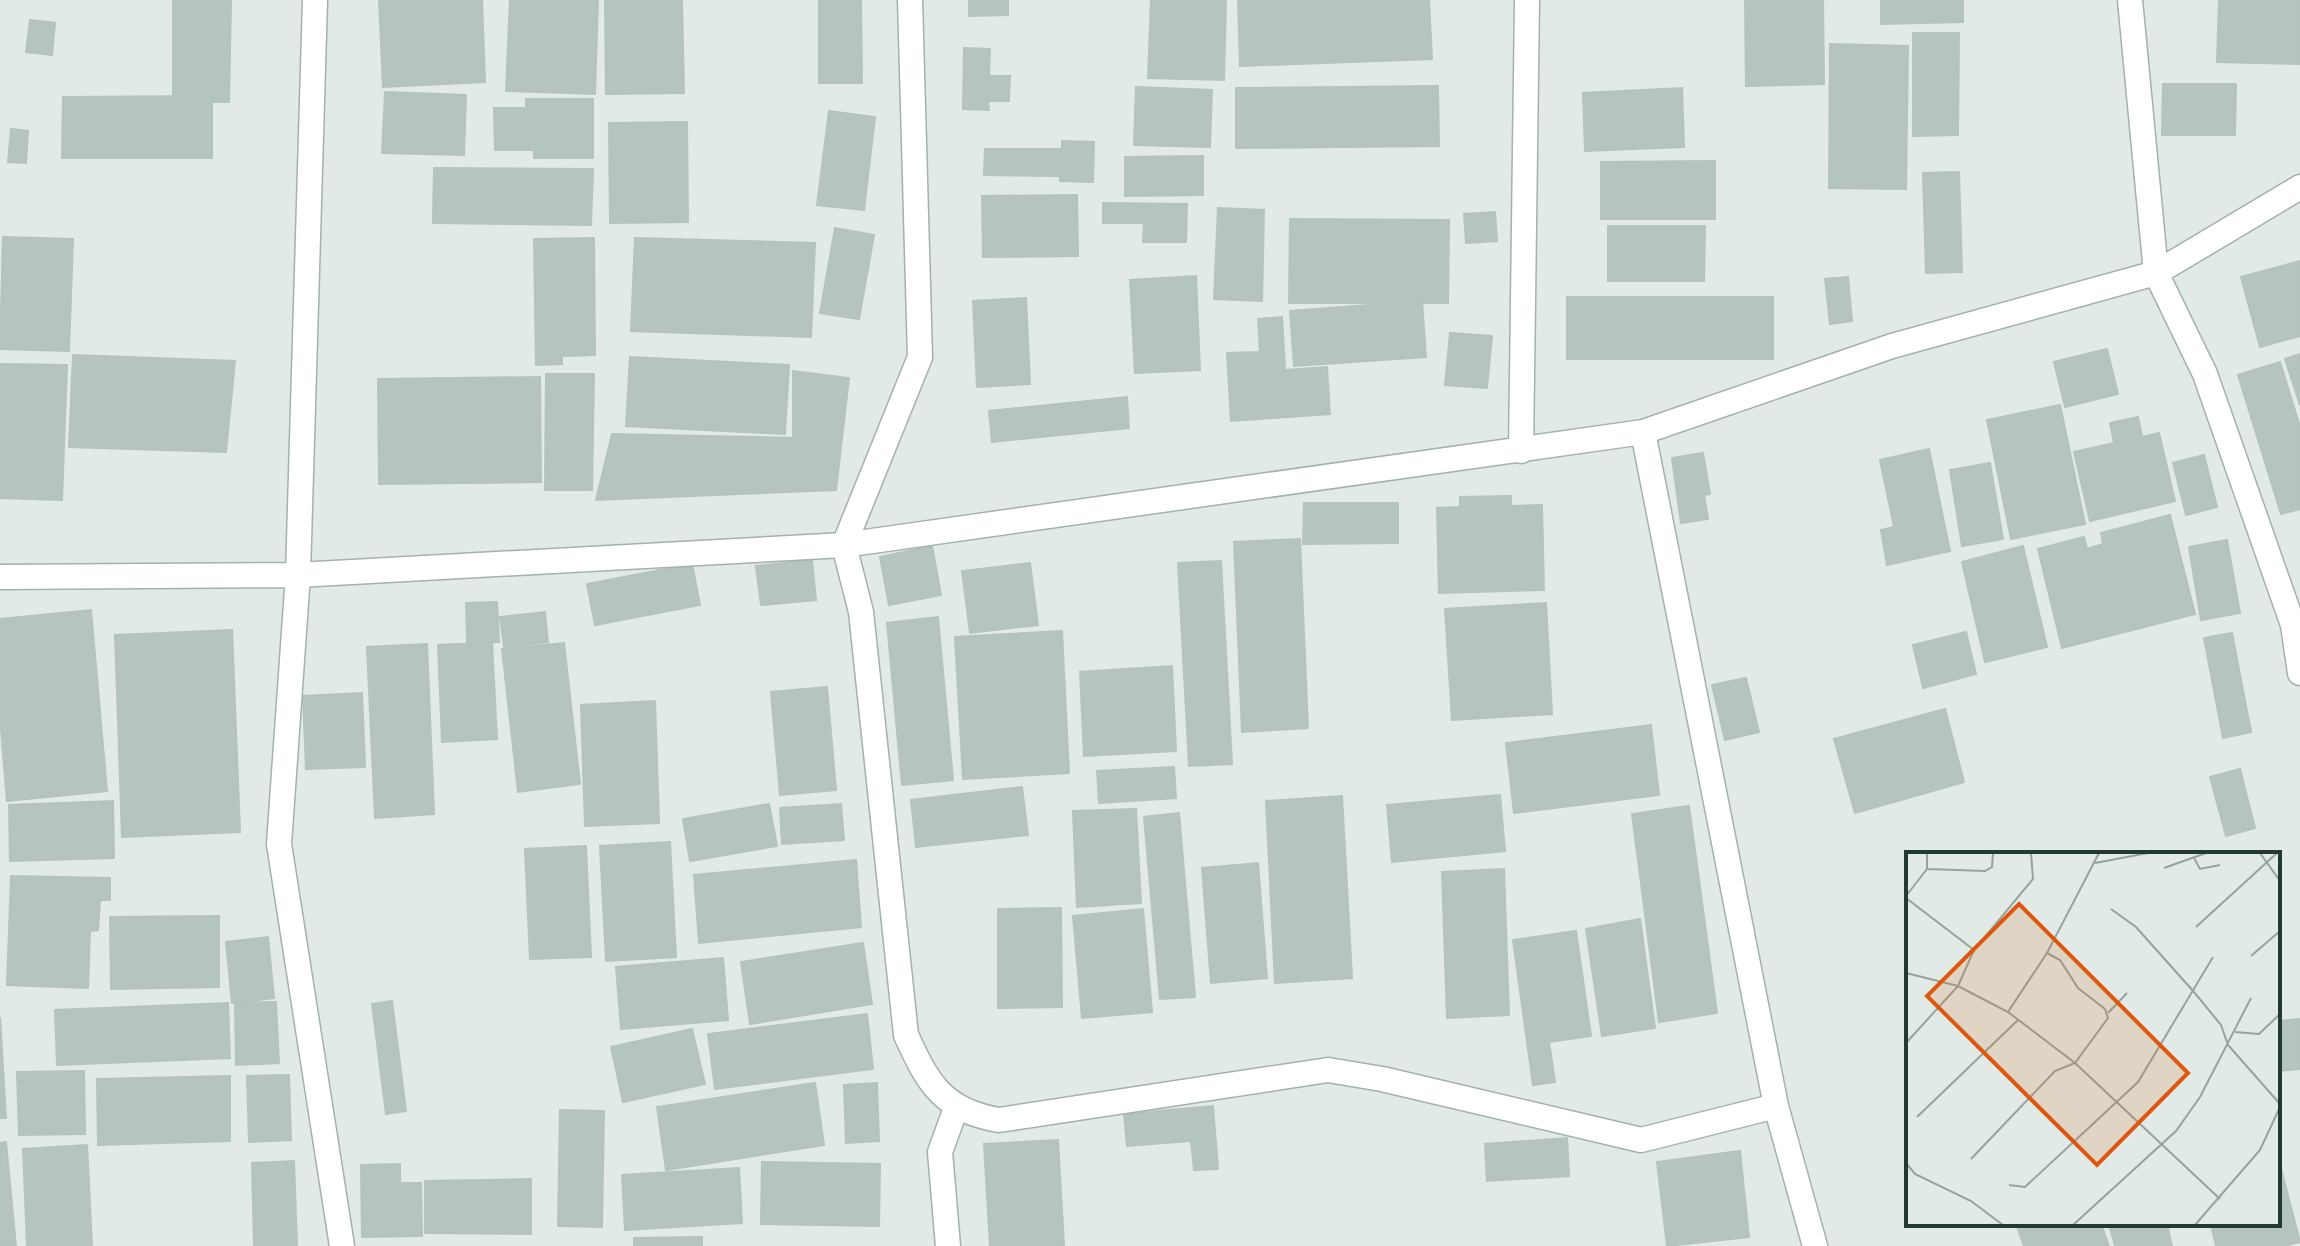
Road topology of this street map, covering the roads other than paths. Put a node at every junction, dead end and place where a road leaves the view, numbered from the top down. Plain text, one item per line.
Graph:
1 (315, 0) edge
2 (910, 0) edge
3 (1527, 0) edge
4 (2130, 0) edge
5 (2300, 187) edge
6 (2156, 273) junction
7 (1643, 432) junction
8 (1521, 451) junction
9 (844, 545) junction
10 (298, 575) junction
11 (0, 577) edge
12 (2296, 625) edge
13 (2300, 673) edge
14 (1776, 1106) junction
15 (956, 1108) junction
16 (342, 1246) edge
17 (948, 1246) edge
18 (1815, 1246) edge

1 - 10 street
2 - 9 street
3 - 8 street
4 - 6 street
5 - 6 street
6 - 7 street
6 - 12 street
7 - 8 street
7 - 14 street
8 - 9 street
9 - 10 street
9 - 15 street
10 - 11 street
10 - 16 street
12 - 13 street
14 - 15 street
14 - 18 street
15 - 17 street

